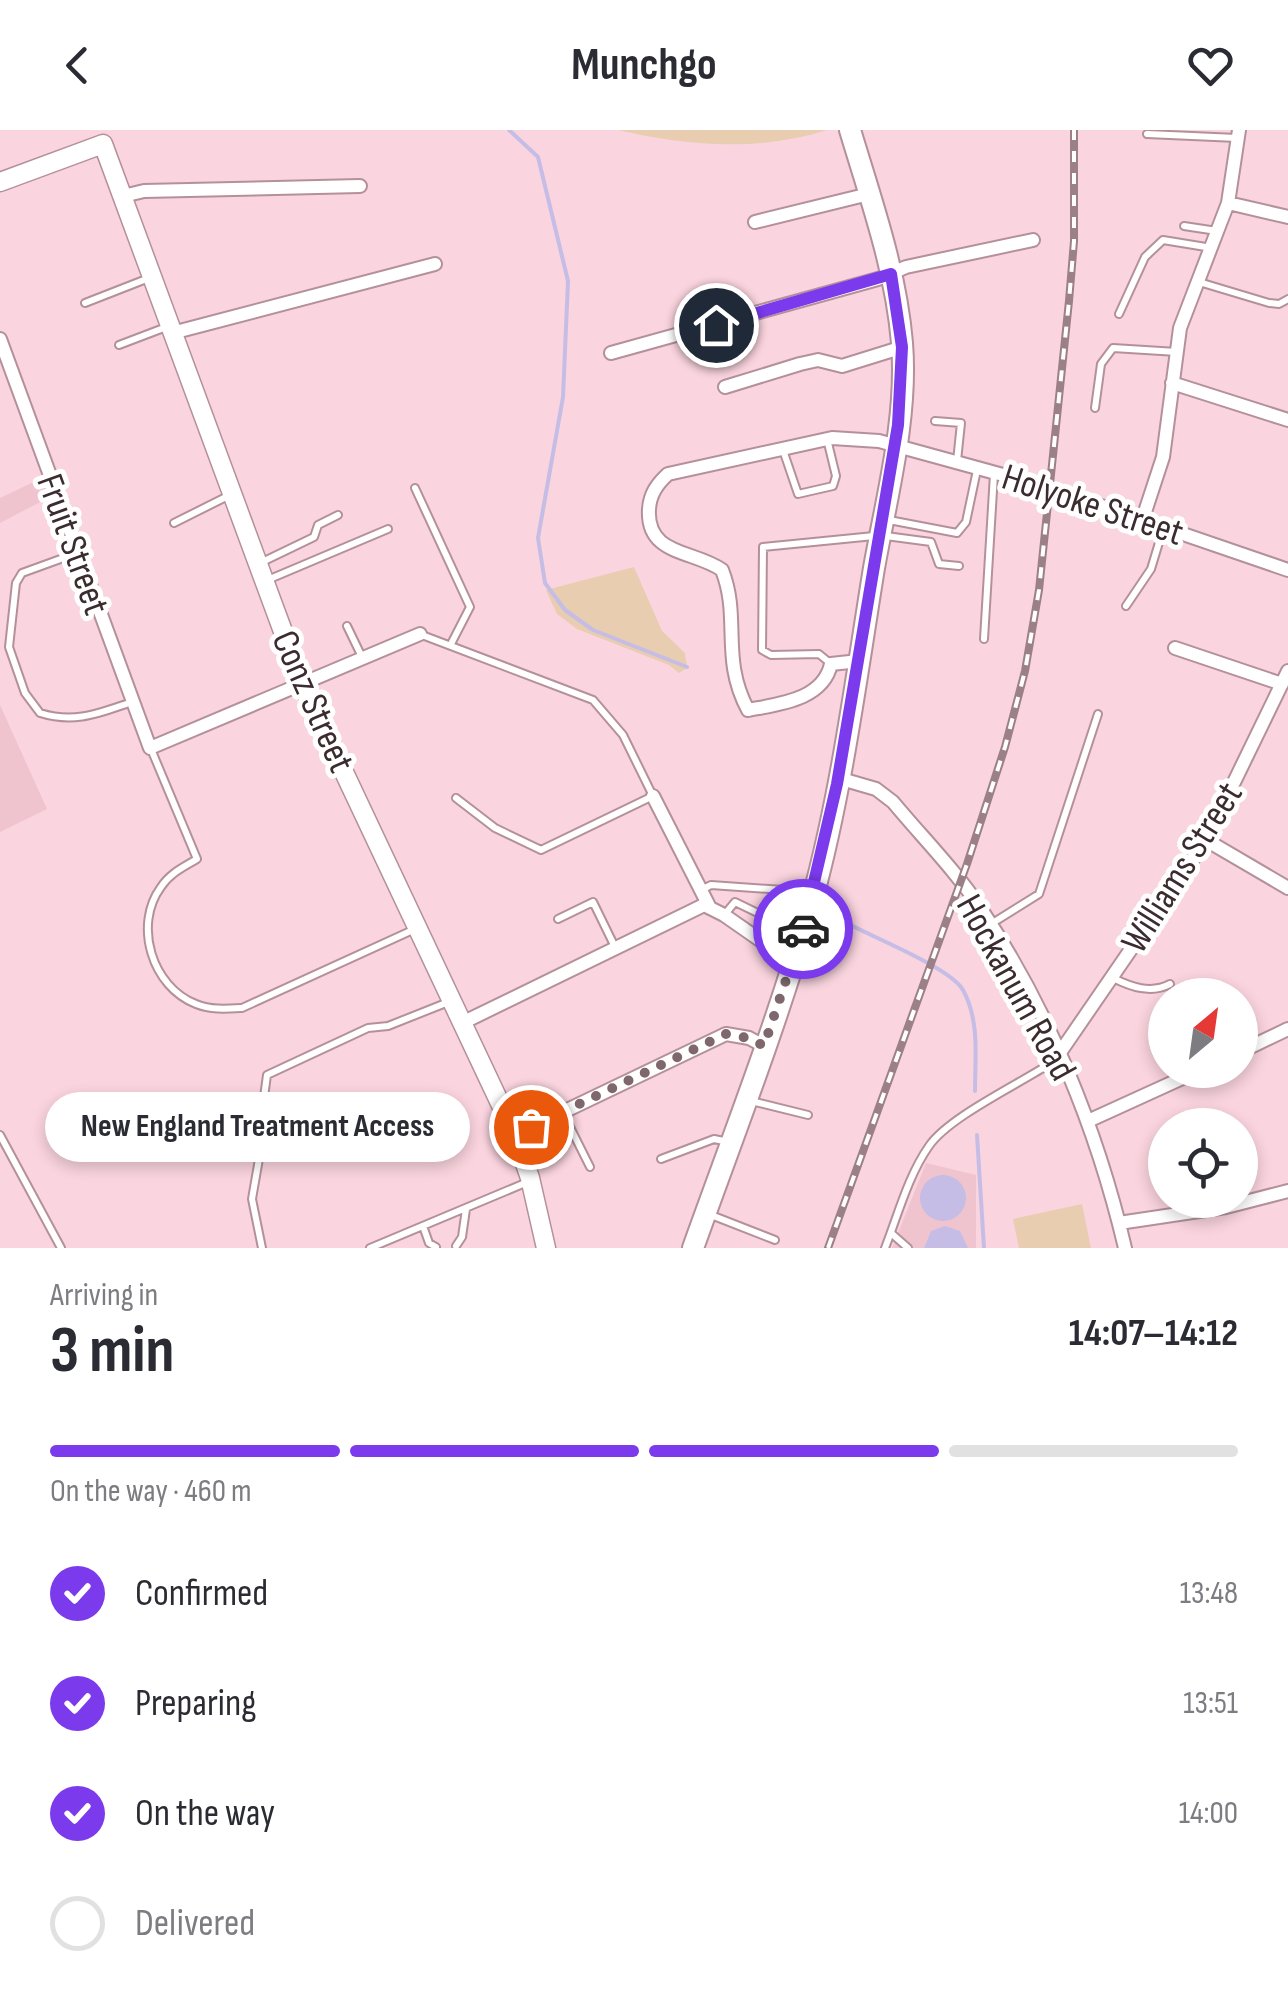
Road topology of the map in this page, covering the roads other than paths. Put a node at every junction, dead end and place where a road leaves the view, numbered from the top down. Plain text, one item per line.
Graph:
1 (850, 130) edge
2 (1147, 134) dead end
3 (1239, 134) edge
4 (0, 182) edge
5 (360, 186) dead end
6 (869, 194) junction
7 (123, 196) junction
8 (1228, 202) junction
9 (1288, 217) edge
10 (755, 222) dead end
11 (1184, 226) dead end
12 (1218, 232) junction
13 (1033, 240) dead end
14 (1212, 248) junction
15 (435, 264) dead end
16 (891, 274) junction
17 (152, 276) junction
18 (1198, 281) junction
19 (1288, 299) edge
20 (85, 304) dead end
21 (1118, 314) dead end
22 (171, 329) junction
23 (0, 340) edge
24 (119, 345) dead end
25 (902, 347) junction
26 (612, 352) dead end
27 (1176, 352) junction
28 (1172, 384) junction
29 (725, 387) dead end
30 (1095, 408) dead end
31 (1288, 420) edge
32 (935, 421) dead end
33 (826, 439) junction
34 (895, 446) junction
35 (782, 449) junction
36 (957, 462) junction
37 (978, 468) junction
38 (994, 472) junction
39 (415, 488) dead end
40 (232, 495) junction
41 (338, 516) dead end
42 (1143, 518) junction
43 (174, 523) dead end
44 (1164, 525) junction
45 (881, 527) junction
46 (388, 529) dead end
47 (77, 554) junction
48 (959, 566) dead end
49 (1288, 570) edge
50 (260, 573) junction
51 (1126, 606) dead end
52 (348, 626) dead end
53 (420, 634) joint
54 (984, 638) dead end
55 (451, 644) junction
56 (1175, 648) dead end
57 (362, 658) junction
58 (859, 660) junction
59 (831, 664) junction
60 (1285, 678) edge
61 (302, 684) junction
62 (132, 701) junction
63 (1098, 714) dead end
64 (150, 748) junction
65 (838, 778) junction
66 (654, 796) junction
67 (456, 798) dead end
68 (1206, 840) junction
69 (791, 888) junction
70 (1288, 888) edge
71 (701, 890) junction
72 (814, 892) junction
73 (709, 906) junction
74 (724, 915) junction
75 (558, 919) dead end
76 (990, 924) junction
77 (418, 928) junction
78 (615, 947) junction
79 (793, 962) junction
80 (1112, 978) junction
81 (1148, 989) edge
82 (452, 1000) junction
83 (462, 1023) junction
84 (1288, 1030) edge
85 (1258, 1044) edge
86 (764, 1046) junction
87 (1059, 1054) junction
88 (1161, 1088) edge
89 (745, 1100) junction
90 (563, 1112) junction
91 (808, 1114) dead end
92 (1088, 1122) junction
93 (0, 1135) edge
94 (515, 1135) junction
95 (730, 1142) junction
96 (661, 1159) dead end
97 (590, 1167) dead end
98 (531, 1181) junction
99 (1288, 1191) edge
100 (466, 1208) junction
101 (706, 1213) junction
102 (1119, 1222) junction
103 (423, 1226) junction
104 (891, 1233) junction
105 (775, 1240) dead end
106 (456, 1246) edge
107 (436, 1247) edge
108 (62, 1248) edge
109 (262, 1248) edge
110 (370, 1248) edge
111 (546, 1248) edge
112 (693, 1248) edge
113 (885, 1248) edge
114 (908, 1248) edge
115 (1125, 1248) edge

1 - 6 main road
2 - 3 lane
3 - 8 street
4 - 7 main road, Conz Street
5 - 7 street
6 - 10 street
6 - 16 main road
7 - 17 main road, Conz Street
8 - 9 street
8 - 12 street
11 - 12 lane
12 - 14 street
13 - 16 street
14 - 18 street
14 - 21 lane
15 - 22 street
16 - 25 main road
16 - 26 street
17 - 20 lane
17 - 22 main road, Conz Street
18 - 19 lane
18 - 27 street
22 - 24 lane
22 - 40 main road, Conz Street
23 - 47 street, Fruit Street
25 - 29 street
25 - 34 main road
27 - 28 street
27 - 30 lane
28 - 31 street
28 - 42 street
32 - 36 lane
33 - 34 street, Holyoke Street
33 - 35 street, Holyoke Street
33 - 35 lane
34 - 36 street, Holyoke Street
34 - 45 main road
35 - 59 street, Holyoke Street
36 - 37 street, Holyoke Street
37 - 38 street, Holyoke Street
37 - 45 lane
38 - 42 street, Holyoke Street
38 - 54 lane
39 - 55 lane
40 - 43 lane
40 - 50 main road, Conz Street
41 - 50 lane
42 - 44 street, Holyoke Street
44 - 49 street, Holyoke Street
44 - 51 lane
45 - 48 lane
45 - 58 main road
45 - 59 lane
46 - 50 lane
47 - 62 street, Fruit Street
47 - 62 lane
50 - 61 main road, Conz Street
52 - 57 lane
53 - 55 lane
53 - 57 street
55 - 66 lane
56 - 60 street
57 - 61 street
58 - 59 street
58 - 65 main road
60 - 68 street, Williams Street
61 - 64 street
61 - 77 main road, Conz Street
62 - 64 street, Fruit Street
63 - 76 lane
64 - 77 lane
65 - 72 main road
65 - 76 street, Hockanum Road
66 - 67 lane
66 - 71 street
68 - 70 street
68 - 80 street, Williams Street
69 - 71 lane
69 - 72 lane
69 - 74 lane
71 - 73 street
72 - 79 main road
73 - 74 street
73 - 78 street
74 - 79 street
75 - 78 lane
76 - 87 street, Hockanum Road
77 - 82 main road, Conz Street
78 - 83 street
79 - 86 main road
80 - 81 lane
80 - 87 street, Williams Street
82 - 83 main road, Conz Street
82 - 109 lane
83 - 94 main road, Conz Street
84 - 85 street
86 - 89 main road
86 - 90 street
87 - 92 street, Hockanum Road
87 - 104 lane
88 - 92 street
89 - 91 lane
89 - 95 main road
90 - 94 street
90 - 97 lane
92 - 102 street, Hockanum Road
93 - 108 lane
94 - 98 main road, Conz Street
95 - 96 lane
95 - 101 main road
98 - 100 lane
98 - 111 main road, Conz Street
99 - 102 street
100 - 103 lane
100 - 106 lane
101 - 105 lane
101 - 112 main road
102 - 115 street, Hockanum Road
103 - 107 lane
103 - 110 lane
104 - 113 lane
104 - 114 lane

